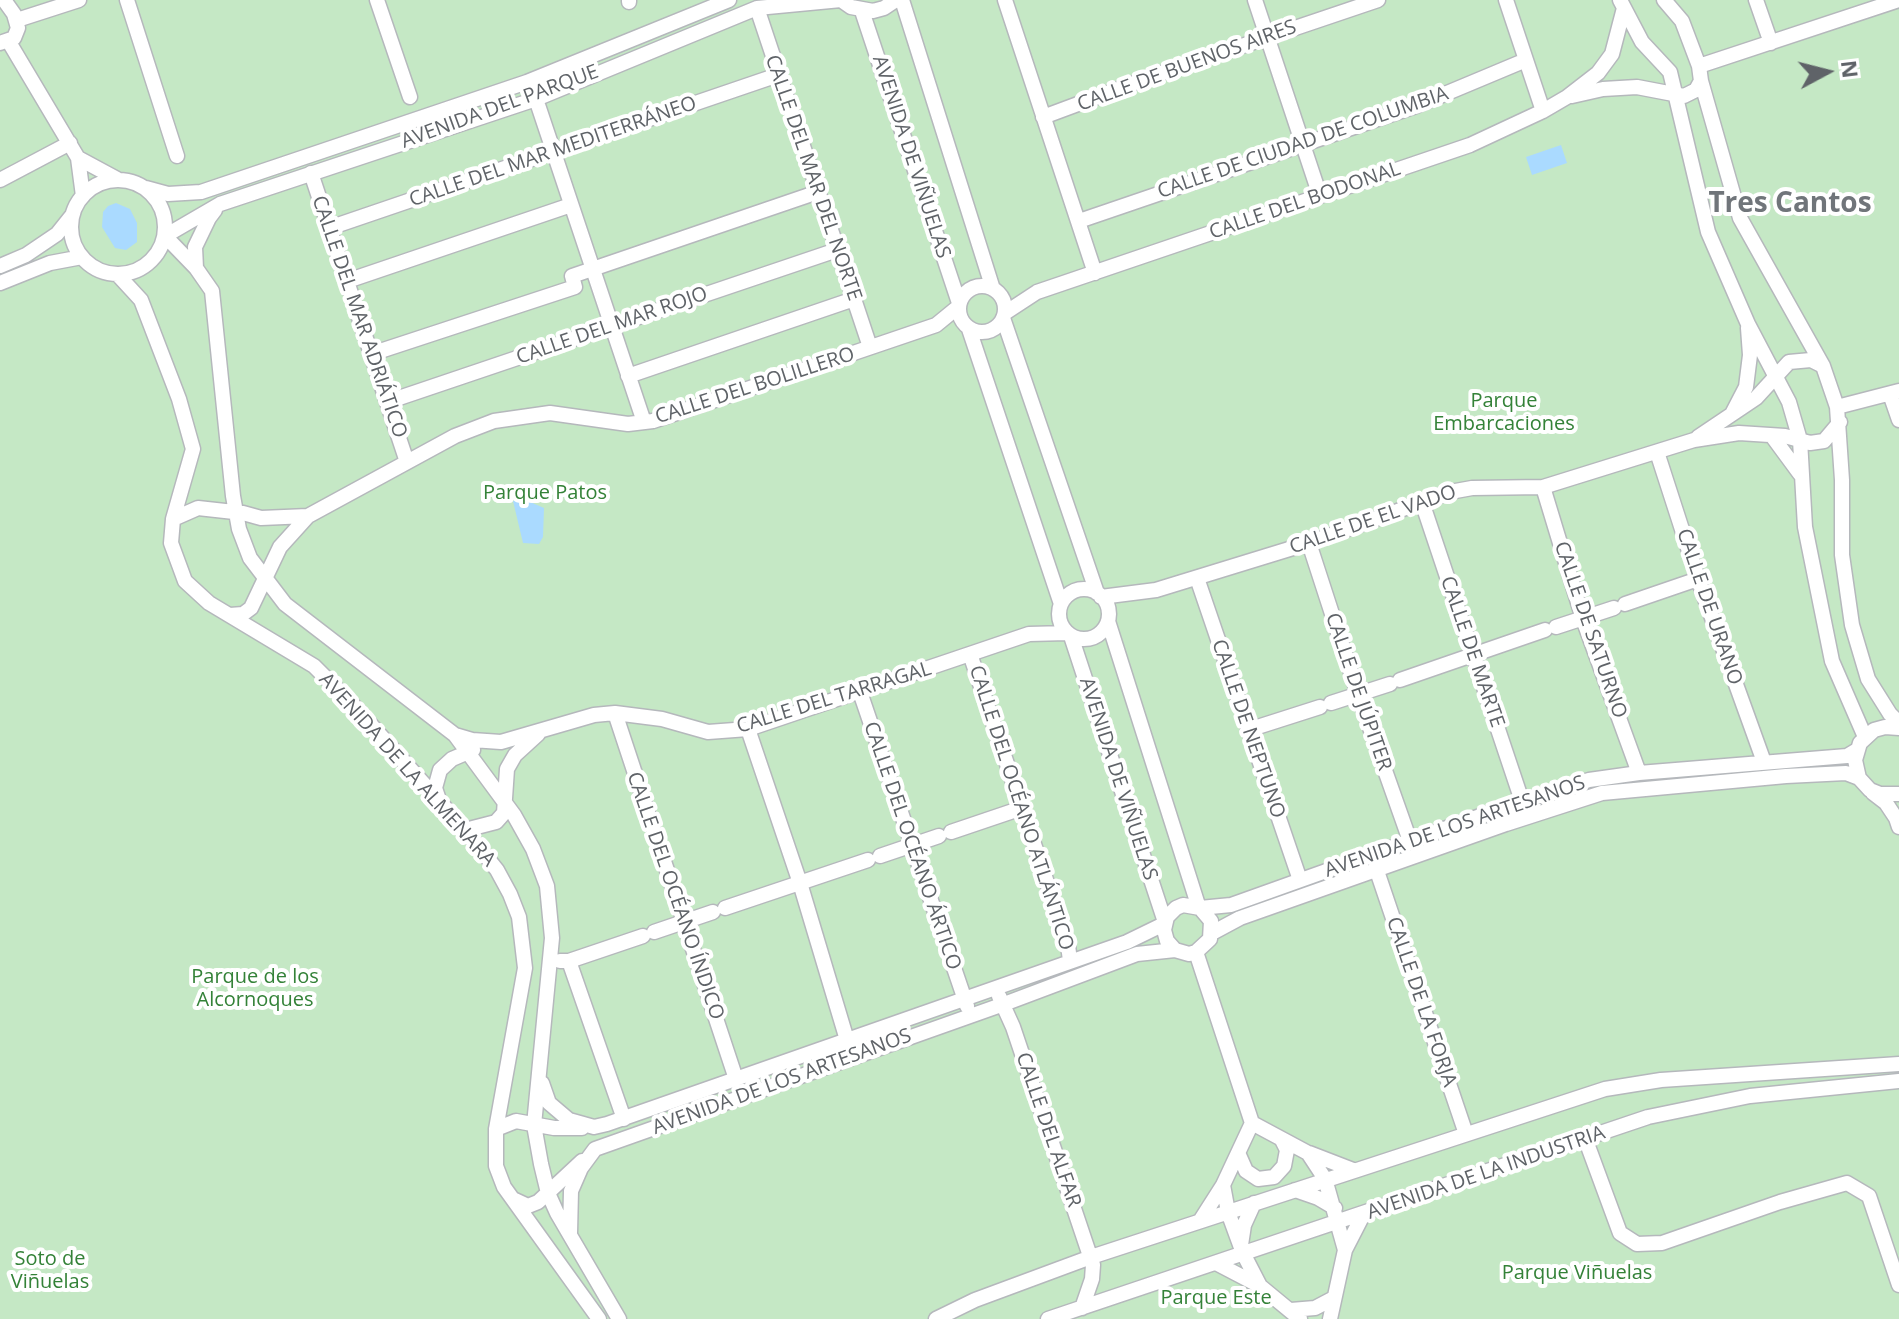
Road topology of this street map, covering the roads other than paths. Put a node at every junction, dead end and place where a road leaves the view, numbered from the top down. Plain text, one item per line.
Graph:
1 (4, 0) edge
2 (79, 0) edge
3 (127, 0) edge
4 (377, 0) edge
5 (729, 0) edge
6 (841, 0) edge
7 (899, 0) edge
8 (1022, 0) edge
9 (1255, 0) edge
10 (1378, 0) edge
11 (1506, 0) edge
12 (1664, 0) edge
13 (1756, 0) edge
14 (1899, 0) edge
15 (1006, 3) edge
16 (1623, 3) edge
17 (757, 8) junction
18 (862, 11) junction
19 (17, 20) junction
20 (1267, 36) junction
21 (4, 42) edge
22 (1771, 43) junction
23 (1526, 60) junction
24 (1700, 74) junction
25 (778, 75) junction
26 (1676, 96) junction
27 (410, 97) dead end
28 (1567, 97) junction
29 (536, 99) junction
30 (1543, 111) junction
31 (1043, 117) junction
32 (70, 143) junction
33 (1302, 144) junction
34 (553, 152) junction
35 (177, 156) dead end
36 (78, 158) junction
37 (311, 173) junction
38 (117, 179) junction
39 (0, 180) edge
40 (146, 188) junction
41 (818, 192) junction
42 (83, 196) junction
43 (1320, 196) junction
44 (220, 204) junction
45 (571, 205) junction
46 (73, 213) junction
47 (1079, 221) junction
48 (329, 228) junction
49 (165, 236) junction
50 (837, 250) junction
51 (82, 257) junction
52 (0, 266) edge
53 (196, 268) junction
54 (592, 269) junction
55 (1095, 273) junction
56 (118, 275) junction
57 (347, 281) junction
58 (0, 283) edge
59 (996, 291) junction
60 (1037, 292) junction
61 (854, 299) junction
62 (958, 305) junction
63 (1004, 316) junction
64 (1748, 324) junction
65 (936, 325) junction
66 (611, 326) junction
67 (967, 328) junction
68 (870, 347) junction
69 (371, 354) junction
70 (1823, 366) junction
71 (628, 376) junction
72 (1777, 376) junction
73 (1895, 392) edge
74 (387, 402) junction
75 (1838, 414) junction
76 (1731, 416) junction
77 (1899, 420) edge
78 (644, 422) junction
79 (1772, 436) junction
80 (1694, 440) junction
81 (1800, 440) junction
82 (1657, 452) junction
83 (407, 462) junction
84 (1802, 478) junction
85 (1543, 487) junction
86 (1422, 502) junction
87 (236, 512) junction
88 (308, 516) junction
89 (173, 519) junction
90 (1309, 543) junction
91 (1197, 578) junction
92 (264, 579) junction
93 (1698, 579) junction
94 (1147, 593) junction
95 (1099, 595) junction
96 (1060, 607) junction
97 (229, 615) junction
98 (1108, 618) junction
99 (1583, 619) junction
100 (1029, 634) junction
101 (1069, 634) junction
102 (970, 654) junction
103 (1472, 655) junction
104 (860, 692) junction
105 (1358, 694) junction
106 (615, 713) junction
107 (1899, 726) edge
108 (748, 729) junction
109 (542, 730) junction
110 (1248, 730) junction
111 (455, 735) junction
112 (1865, 737) junction
113 (501, 742) junction
114 (1857, 750) junction
115 (467, 752) junction
116 (1764, 762) junction
117 (1639, 773) junction
118 (1859, 778) junction
119 (1870, 790) junction
120 (1899, 794) edge
121 (439, 800) junction
122 (503, 801) junction
123 (1522, 801) junction
124 (1022, 808) junction
125 (1899, 827) edge
126 (465, 830) junction
127 (1410, 841) junction
128 (910, 846) junction
129 (1377, 871) junction
130 (1300, 880) junction
131 (800, 883) junction
132 (1200, 908) junction
133 (684, 922) junction
134 (1165, 923) junction
135 (1212, 933) junction
136 (1175, 950) junction
137 (1196, 952) junction
138 (552, 960) junction
139 (569, 961) junction
140 (1070, 961) junction
141 (995, 989) junction
142 (964, 999) junction
143 (1004, 1004) junction
144 (970, 1015) junction
145 (847, 1040) junction
146 (1899, 1064) edge
147 (540, 1071) junction
148 (736, 1079) junction
149 (1899, 1081) edge
150 (624, 1119) junction
151 (1252, 1123) junction
152 (534, 1125) junction
153 (594, 1127) junction
154 (496, 1129) junction
155 (1466, 1134) junction
156 (1585, 1138) junction
157 (1282, 1140) junction
158 (595, 1149) junction
159 (1308, 1153) junction
160 (1239, 1155) junction
161 (1353, 1170) junction
162 (1325, 1179) junction
163 (1223, 1185) junction
164 (1295, 1190) junction
165 (548, 1193) junction
166 (513, 1199) junction
167 (1254, 1203) junction
168 (1228, 1212) junction
169 (1363, 1215) junction
170 (1336, 1216) junction
171 (1200, 1221) junction
172 (570, 1233) junction
173 (1242, 1250) junction
174 (1345, 1250) junction
175 (1091, 1257) junction
176 (1216, 1263) junction
177 (1899, 1285) edge
178 (1260, 1286) junction
179 (1334, 1298) junction
180 (1082, 1308) junction
181 (1296, 1315) edge
182 (599, 1319) edge
183 (619, 1319) edge
184 (936, 1319) edge
185 (1048, 1319) edge
186 (1330, 1319) edge

1 - 19 street
2 - 19 street
3 - 35 street
4 - 27 street
5 - 40 street, AVENIDA DEL PARQUE
6 - 17 street, AVENIDA DEL PARQUE
6 - 18 street
7 - 18 street
7 - 59 street, AVENIDA DE VIÑUELAS
8 - 15 street
9 - 20 street
10 - 20 street, CALLE DE BUENOS AIRES
11 - 23 street
12 - 24 street
13 - 22 street
14 - 22 street
15 - 31 street
16 - 26 street
16 - 28 street, CALLE DEL BODONAL
17 - 25 street, CALLE DEL MAR DEL NORTE
17 - 29 street, AVENIDA DEL PARQUE
18 - 62 street, AVENIDA DE VIÑUELAS
19 - 21 street
20 - 31 street, CALLE DE BUENOS AIRES
20 - 33 street
21 - 32 street
22 - 24 street
23 - 30 street
23 - 33 street, CALLE DE CIUDAD DE COLUMBIA
24 - 26 street
24 - 70 street
25 - 34 street, CALLE DEL MAR MEDITERRÁNEO
25 - 41 street, CALLE DEL MAR DEL NORTE
26 - 28 street, CALLE DEL BODONAL
26 - 64 street
28 - 30 street, CALLE DEL BODONAL
29 - 34 street
29 - 37 street, AVENIDA DEL PARQUE
30 - 43 street, CALLE DEL BODONAL
31 - 47 street
32 - 36 street
32 - 39 street
33 - 43 street
33 - 47 street, CALLE DE CIUDAD DE COLUMBIA
34 - 45 street
34 - 48 street, CALLE DEL MAR MEDITERRÁNEO
36 - 38 street
36 - 42 street
37 - 44 street, AVENIDA DEL PARQUE
37 - 48 street, CALLE DEL MAR ADRIÁTICO
38 - 40 street
38 - 42 street
40 - 49 street
41 - 50 street, CALLE DEL MAR DEL NORTE
41 - 54 street
42 - 46 street
43 - 55 street, CALLE DEL BODONAL
44 - 49 street, AVENIDA DEL PARQUE
44 - 53 street
45 - 54 street
45 - 57 street
46 - 51 street
46 - 52 street
47 - 55 street
48 - 57 street, CALLE DEL MAR ADRIÁTICO
49 - 53 street, AVENIDA DE LA ALMENARA
49 - 56 street
50 - 61 street, CALLE DEL MAR DEL NORTE
50 - 66 street, CALLE DEL MAR ROJO
51 - 56 street
51 - 58 street
53 - 87 street, AVENIDA DE LA ALMENARA
54 - 66 street
54 - 69 street
55 - 60 street, CALLE DEL BODONAL
56 - 89 street, AVENIDA DE LA ALMENARA
57 - 69 street, CALLE DEL MAR ADRIÁTICO
59 - 60 street, CALLE DEL BODONAL
59 - 62 street
59 - 63 street
60 - 63 street, CALLE DEL BODONAL
61 - 68 street, CALLE DEL MAR DEL NORTE
61 - 71 street
62 - 65 street
62 - 67 street
63 - 67 street
63 - 95 street
64 - 72 street
64 - 76 street
65 - 67 street
65 - 68 street, CALLE DEL BOLILLERO
66 - 71 street
66 - 74 street, CALLE DEL MAR ROJO
67 - 96 street
68 - 78 street, CALLE DEL BOLILLERO
69 - 74 street, CALLE DEL MAR ADRIÁTICO
70 - 72 street
70 - 75 street
71 - 78 street
72 - 76 street
72 - 81 street
73 - 75 street
73 - 77 street
74 - 83 street, CALLE DEL MAR ADRIÁTICO
75 - 81 street
75 - 107 street
76 - 80 street
78 - 83 street, CALLE DEL BOLILLERO
79 - 80 street
79 - 81 street
79 - 84 street
80 - 82 street, CALLE DE EL VADO
81 - 84 street
82 - 85 street, CALLE DE EL VADO
82 - 93 street, CALLE DE URANO
83 - 88 street, CALLE DEL BOLILLERO
84 - 112 street
85 - 86 street, CALLE DE EL VADO
85 - 99 street, CALLE DE SATURNO
86 - 90 street, CALLE DE EL VADO
86 - 103 street, CALLE DE MARTE
87 - 88 street
87 - 89 street
87 - 92 street, AVENIDA DE LA ALMENARA
88 - 92 street
89 - 97 street, AVENIDA DE LA ALMENARA
90 - 91 street, CALLE DE EL VADO
90 - 105 street, CALLE DE JÚPITER
91 - 94 street, CALLE DE EL VADO
91 - 110 street, CALLE DE NEPTUNO
92 - 97 street
92 - 111 street, AVENIDA DE LA ALMENARA
93 - 99 street
93 - 116 street, CALLE DE URANO
94 - 95 street
94 - 98 street
95 - 96 street
95 - 98 street
96 - 100 street, CALLE DEL TARRAGAL
96 - 101 street
97 - 121 street, AVENIDA DE LA ALMENARA
98 - 101 street
98 - 132 street, AVENIDA DE VIÑUELAS
99 - 103 street
99 - 117 street, CALLE DE SATURNO
100 - 101 street, CALLE DEL TARRAGAL
100 - 102 street, CALLE DEL TARRAGAL
101 - 134 street, AVENIDA DE VIÑUELAS
102 - 104 street, CALLE DEL TARRAGAL
102 - 124 street, CALLE DEL OCÉANO ATLÁNTICO
103 - 105 street
103 - 123 street, CALLE DE MARTE
104 - 108 street, CALLE DEL TARRAGAL
104 - 128 street, CALLE DEL OCÉANO ÁRTICO
105 - 110 street
105 - 127 street, CALLE DE JÚPITER
106 - 108 street, CALLE DEL TARRAGAL
106 - 109 street, CALLE DEL TARRAGAL
106 - 133 street, CALLE DEL OCÉANO ÍNDICO
107 - 112 street
108 - 131 street
109 - 113 street, CALLE DEL TARRAGAL
109 - 122 street, CALLE DEL TARRAGAL
110 - 130 street, CALLE DE NEPTUNO
111 - 113 street, CALLE DEL TARRAGAL
111 - 115 street, AVENIDA DE LA ALMENARA
112 - 114 street
113 - 115 street, CALLE DEL TARRAGAL
114 - 116 street, AVENIDA DE LOS ARTESANOS
114 - 118 street
115 - 121 street
115 - 122 street, AVENIDA DE LA ALMENARA
116 - 117 street, AVENIDA DE LOS ARTESANOS
117 - 123 street, AVENIDA DE LOS ARTESANOS
118 - 119 street
118 - 129 street, AVENIDA DE LOS ARTESANOS
119 - 120 street
119 - 125 street
121 - 126 street, AVENIDA DE LA ALMENARA
122 - 126 street
122 - 138 street, AVENIDA DE LA ALMENARA
123 - 127 street, AVENIDA DE LOS ARTESANOS
124 - 128 street
124 - 140 street, CALLE DEL OCÉANO ATLÁNTICO
126 - 154 street, AVENIDA DE LA ALMENARA
127 - 130 street, AVENIDA DE LOS ARTESANOS
128 - 131 street
128 - 142 street, CALLE DEL OCÉANO ÁRTICO
129 - 135 street, AVENIDA DE LOS ARTESANOS
129 - 155 street, CALLE DE LA FORJA
130 - 132 street, AVENIDA DE LOS ARTESANOS
131 - 133 street
131 - 145 street
132 - 134 street
132 - 135 street
133 - 139 street
133 - 148 street, CALLE DEL OCÉANO ÍNDICO
134 - 136 street
134 - 140 street, AVENIDA DE LOS ARTESANOS
135 - 137 street
136 - 137 street
136 - 143 street, AVENIDA DE LOS ARTESANOS
137 - 151 street
138 - 139 street
138 - 147 street, AVENIDA DE LA ALMENARA
139 - 150 street
140 - 141 street, AVENIDA DE LOS ARTESANOS
141 - 142 street, AVENIDA DE LOS ARTESANOS
141 - 143 street
142 - 144 street
142 - 145 street, AVENIDA DE LOS ARTESANOS
143 - 144 street, AVENIDA DE LOS ARTESANOS
143 - 175 street, CALLE DEL ALFAR
144 - 158 street, AVENIDA DE LOS ARTESANOS
145 - 148 street, AVENIDA DE LOS ARTESANOS
146 - 155 street, AVENIDA DE LA INDUSTRIA
147 - 152 street, AVENIDA DE LA ALMENARA
147 - 153 street
148 - 150 street, AVENIDA DE LOS ARTESANOS
149 - 156 street, AVENIDA DE LA INDUSTRIA
150 - 153 street, AVENIDA DE LOS ARTESANOS
151 - 157 street
151 - 160 street
152 - 153 street, AVENIDA DE LOS ARTESANOS
152 - 154 street, AVENIDA DE LOS ARTESANOS
152 - 165 street, AVENIDA DE LA ALMENARA
154 - 166 street, AVENIDA DE LA ALMENARA
155 - 161 street, AVENIDA DE LA INDUSTRIA
156 - 169 street, AVENIDA DE LA INDUSTRIA
156 - 177 street
157 - 159 street
157 - 160 street
158 - 165 street, AVENIDA DE LOS ARTESANOS
158 - 172 street
159 - 161 street
159 - 162 street
160 - 163 street
161 - 162 street, AVENIDA DE LA INDUSTRIA
162 - 164 street, AVENIDA DE LA INDUSTRIA
162 - 170 street
163 - 168 street
163 - 171 street
164 - 167 street, AVENIDA DE LA INDUSTRIA
164 - 170 street
165 - 166 street
165 - 172 street, AVENIDA DE LA ALMENARA
166 - 182 street, AVENIDA DE LA ALMENARA
167 - 168 street, AVENIDA DE LA INDUSTRIA
167 - 173 street
168 - 171 street, AVENIDA DE LA INDUSTRIA
168 - 173 street
169 - 170 street, AVENIDA DE LA INDUSTRIA
169 - 174 street
170 - 173 street, AVENIDA DE LA INDUSTRIA
170 - 174 street
171 - 175 street, AVENIDA DE LA INDUSTRIA
172 - 183 street, AVENIDA DE LA ALMENARA
173 - 176 street, AVENIDA DE LA INDUSTRIA
173 - 178 street
174 - 179 street
175 - 180 street
175 - 184 street, AVENIDA DE LA INDUSTRIA
176 - 178 street
176 - 180 street, AVENIDA DE LA INDUSTRIA
178 - 181 street
179 - 181 street
179 - 186 street
180 - 185 street, AVENIDA DE LA INDUSTRIA

